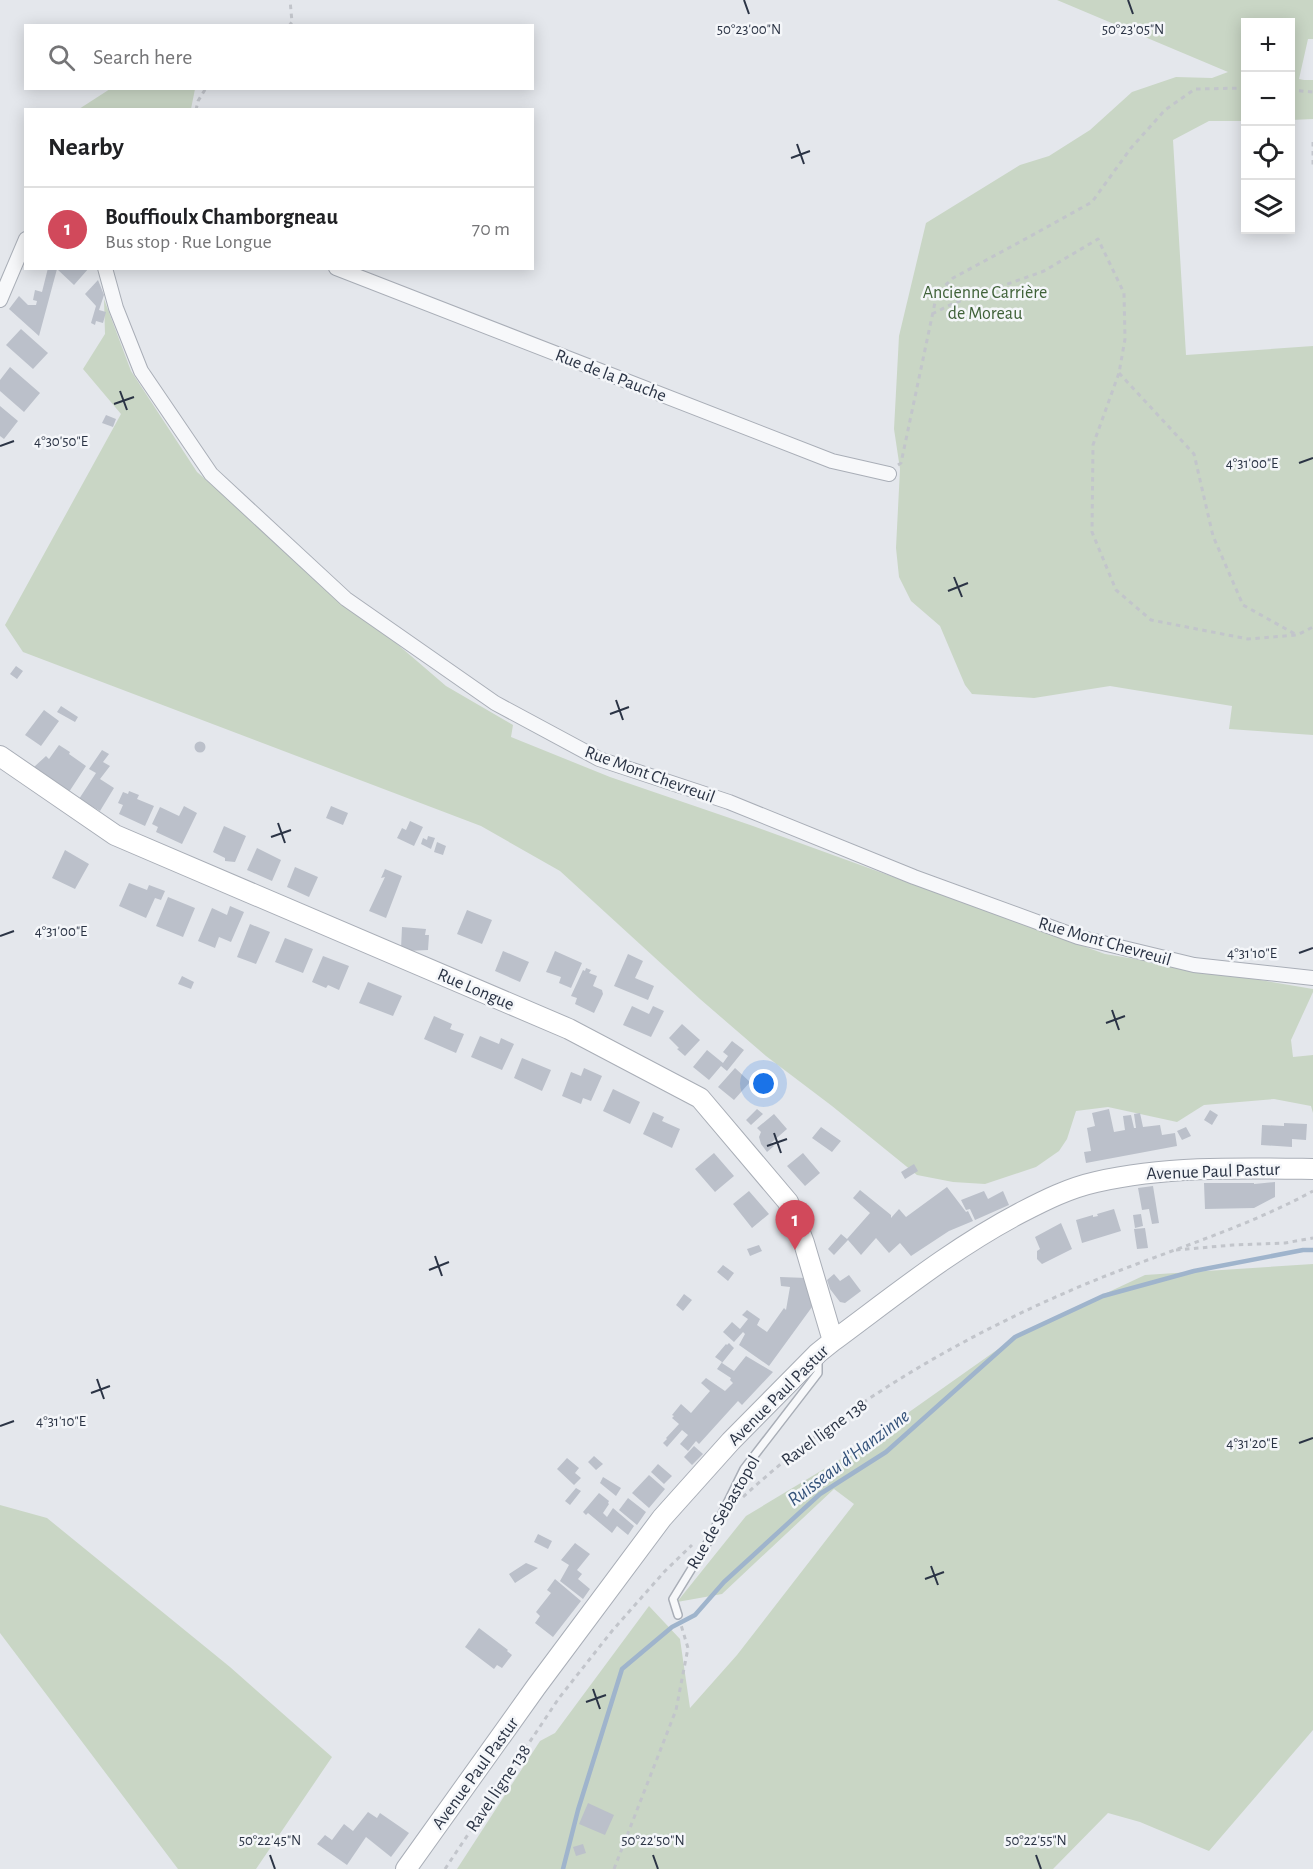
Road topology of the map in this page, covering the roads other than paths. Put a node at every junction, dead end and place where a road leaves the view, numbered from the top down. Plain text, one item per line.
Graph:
1 (24, 244) edge
2 (106, 270) edge
3 (341, 270) edge
4 (0, 300) edge
5 (889, 474) road end
6 (0, 756) edge
7 (1313, 978) edge
8 (1313, 1169) edge
9 (826, 1347) junction
10 (678, 1615) dead end
11 (406, 1869) edge

1 - 4 street
2 - 7 street, Rue Mont Chevreuil
3 - 5 street, Rue de la Pauche
6 - 9 main road, Rue Longue
8 - 9 main road, Avenue Paul Pastur
9 - 10 lane, Rue de Sebastopol
9 - 11 main road, Avenue Paul Pastur

